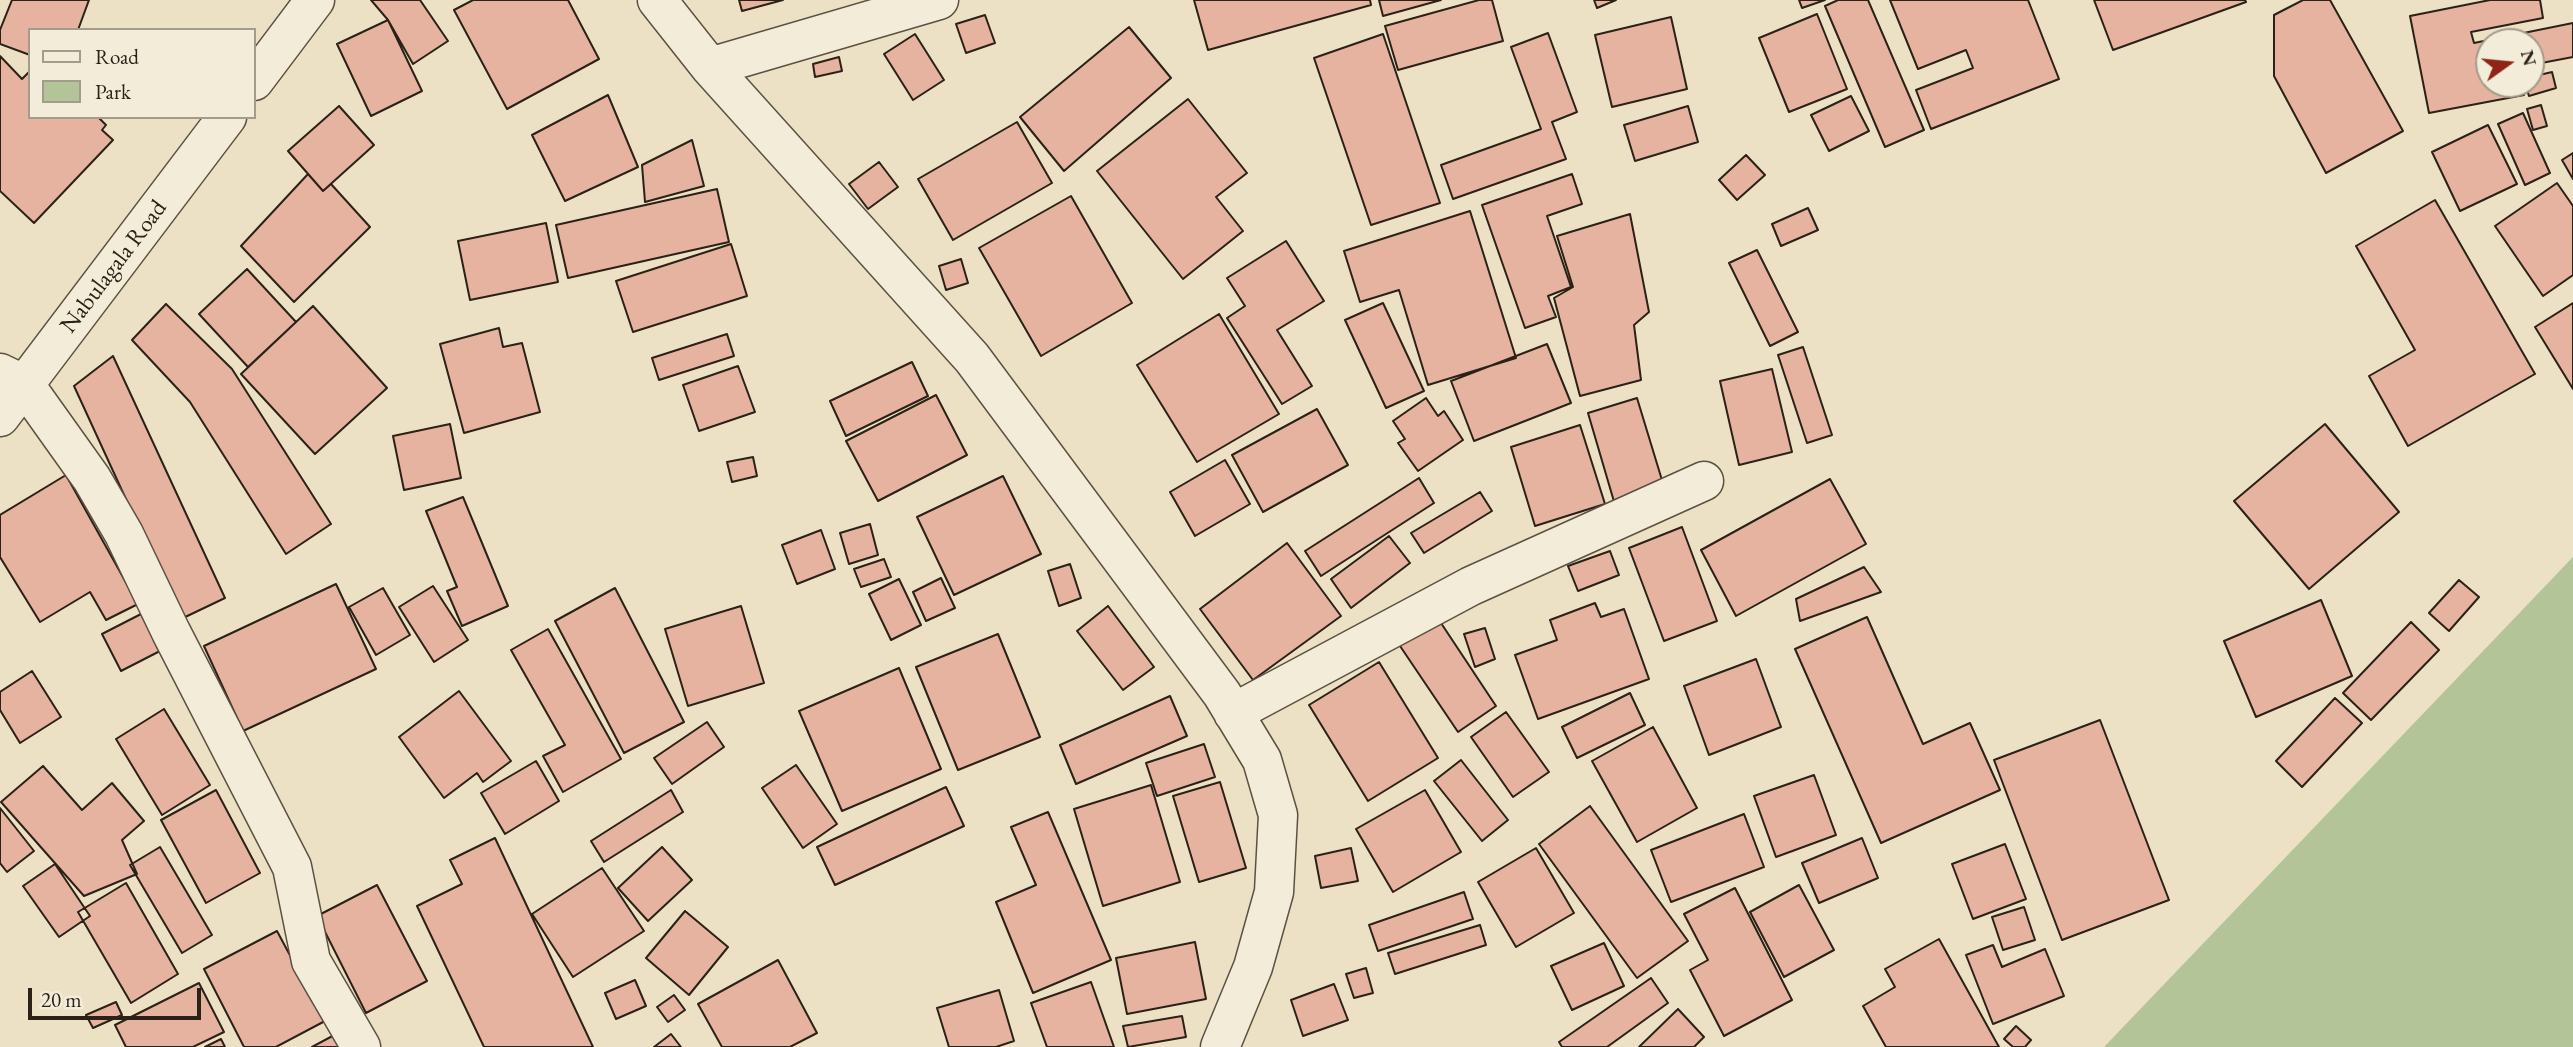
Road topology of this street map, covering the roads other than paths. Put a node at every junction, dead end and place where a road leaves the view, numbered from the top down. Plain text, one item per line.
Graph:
1 (315, 0) edge
2 (657, 0) edge
3 (939, 0) edge
4 (710, 67) junction
5 (256, 78) edge
6 (225, 119) edge
7 (12, 379) edge
8 (0, 417) edge
9 (1704, 481) dead end
10 (1233, 713) junction
11 (361, 1047) edge
12 (1220, 1047) edge

1 - 5 street
2 - 4 street
3 - 4 street
4 - 10 street
6 - 7 street, Nabulagala Road
7 - 8 street, Nabulagala Road
7 - 11 street
9 - 10 street
10 - 12 street

